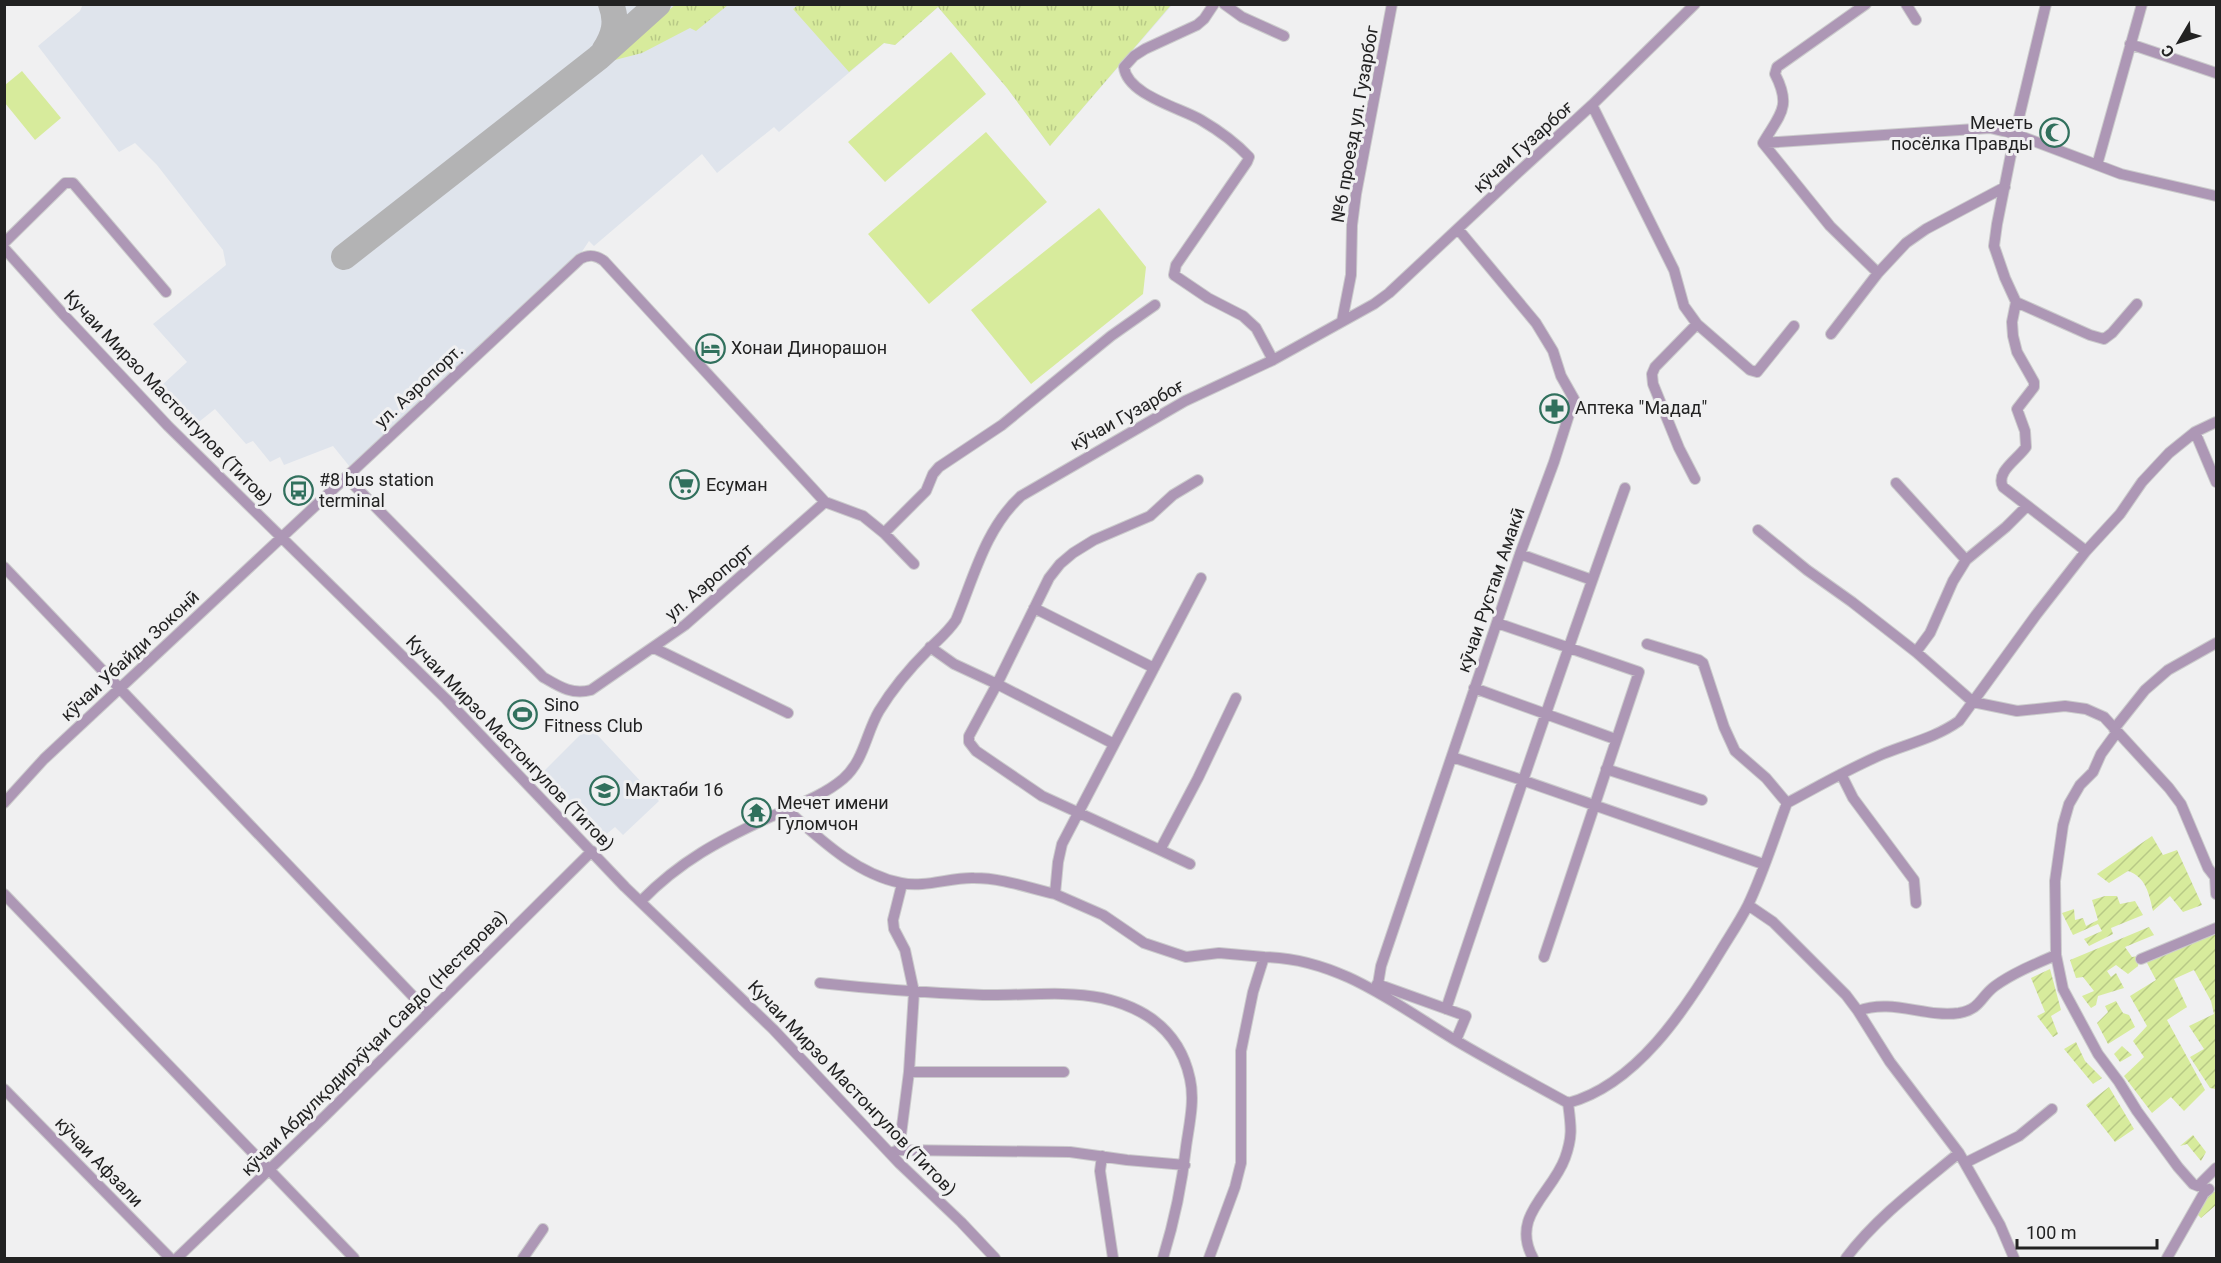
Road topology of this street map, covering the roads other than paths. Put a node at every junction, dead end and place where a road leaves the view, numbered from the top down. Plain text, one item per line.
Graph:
1 (1214, 4) edge
2 (1224, 4) edge
3 (1392, 4) edge
4 (1695, 4) edge
5 (1866, 4) edge
6 (1906, 4) edge
7 (2046, 4) edge
8 (2142, 4) edge
9 (1916, 20) dead end
10 (1284, 36) dead end
11 (2130, 44) junction
12 (2217, 73) edge
13 (1593, 105) junction
14 (2015, 134) junction
15 (1763, 143) junction
16 (2097, 165) junction
17 (2005, 187) junction
18 (2217, 196) edge
19 (1458, 229) junction
20 (4, 243) edge
21 (4, 248) edge
22 (1878, 273) junction
23 (166, 292) dead end
24 (2016, 302) junction
25 (2137, 304) dead end
26 (1155, 305) dead end
27 (1342, 321) junction
28 (1697, 324) junction
29 (1794, 326) dead end
30 (1831, 334) dead end
31 (1273, 360) junction
32 (2217, 422) edge
33 (2195, 432) junction
34 (346, 477) junction
35 (1695, 479) dead end
36 (1198, 480) dead end
37 (2217, 482) edge
38 (1896, 483) dead end
39 (1625, 488) dead end
40 (825, 502) junction
41 (2027, 506) junction
42 (1758, 530) dead end
43 (884, 533) junction
44 (281, 538) junction
45 (2086, 551) junction
46 (1520, 554) junction
47 (1966, 560) junction
48 (914, 564) dead end
49 (4, 567) edge
50 (1201, 578) dead end
51 (1592, 580) junction
52 (1034, 608) junction
53 (1497, 623) junction
54 (2217, 643) edge
55 (1647, 644) dead end
56 (930, 647) junction
57 (654, 648) junction
58 (1569, 648) junction
59 (1916, 652) junction
60 (1154, 668) junction
61 (997, 684) junction
62 (1474, 688) junction
63 (119, 689) junction
64 (1236, 698) dead end
65 (1974, 702) junction
66 (788, 713) dead end
67 (1547, 715) junction
68 (2116, 731) junction
69 (1615, 739) junction
70 (1114, 744) junction
71 (1452, 758) junction
72 (1606, 769) junction
73 (1841, 774) junction
74 (1522, 780) junction
75 (1702, 800) dead end
76 (1787, 802) junction
77 (4, 803) edge
78 (1594, 805) junction
79 (786, 809) junction
80 (1078, 813) junction
81 (1160, 850) junction
82 (592, 851) junction
83 (1190, 864) dead end
84 (1763, 864) junction
85 (2216, 877) edge
86 (902, 884) junction
87 (4, 894) edge
88 (1055, 894) junction
89 (2217, 894) edge
90 (641, 901) junction
91 (1916, 903) dead end
92 (1748, 905) junction
93 (2217, 928) edge
94 (2056, 955) junction
95 (1264, 957) junction
96 (1544, 957) dead end
97 (2141, 959) dead end
98 (820, 983) dead end
99 (1377, 987) junction
100 (914, 992) junction
101 (1446, 1009) junction
102 (1858, 1011) junction
103 (429, 1013) junction
104 (1456, 1040) junction
105 (909, 1072) junction
106 (1064, 1072) dead end
107 (4, 1089) edge
108 (1568, 1103) junction
109 (2052, 1109) dead end
110 (894, 1152) junction
111 (1959, 1153) junction
112 (1102, 1156) junction
113 (1965, 1164) junction
114 (1185, 1165) junction
115 (2217, 1168) edge
116 (269, 1170) junction
117 (2209, 1190) edge
118 (543, 1229) dead end
119 (170, 1258) edge
120 (177, 1258) edge
121 (354, 1258) edge
122 (523, 1258) edge
123 (995, 1258) edge
124 (1114, 1258) edge
125 (1163, 1258) edge
126 (1209, 1258) edge
127 (1533, 1258) edge
128 (1846, 1258) edge
129 (2014, 1258) edge
130 (2167, 1258) edge

1 - 31 street
2 - 10 street
3 - 27 street, №6 проезд ул. Гузарбог
4 - 13 street, кӯчаи Гузарбоғ
5 - 15 street
6 - 9 street
7 - 14 street
8 - 11 street
11 - 12 street
11 - 16 street
13 - 19 street, кӯчаи Гузарбоғ
13 - 28 street
14 - 15 street
14 - 16 street
14 - 17 street
15 - 22 street
16 - 18 street
17 - 22 street
17 - 24 street
19 - 27 street, кӯчаи Гузарбоғ
19 - 46 street, кӯчаи Рустам Амакӣ
20 - 23 street
21 - 44 street, Кучаи Мирзо Мастонгулов (Титов)
22 - 30 street
24 - 25 street
24 - 41 street
26 - 43 street
27 - 31 street, кӯчаи Гузарбоғ
28 - 29 street
28 - 35 street
31 - 56 street, кӯчаи Гузарбоғ
32 - 33 street
33 - 37 street
33 - 45 street
34 - 40 street, ул. Аэропорт.
34 - 44 street, ул. Аэропорт.
34 - 57 street, ул. Аэропорт
36 - 52 street
38 - 47 street
39 - 51 street
40 - 43 street
40 - 57 street, ул. Аэропорт
41 - 45 street
41 - 47 street
42 - 59 street
43 - 48 street
44 - 63 street, кӯчаи Убайди Зоконӣ
44 - 82 street, Кучаи Мирзо Мастонгулов (Титов)
45 - 65 street
46 - 51 street
46 - 53 street, кӯчаи Рустам Амакӣ
47 - 59 street
49 - 63 street
50 - 60 street
51 - 58 street
52 - 60 street
52 - 61 street
53 - 58 street
53 - 62 street, кӯчаи Рустам Амакӣ
54 - 68 street
55 - 76 street
56 - 61 street
56 - 79 street, кӯчаи Гузарбоғ
57 - 66 street
58 - 67 street
58 - 69 street
59 - 65 street
60 - 70 street
61 - 70 street
61 - 80 street
62 - 67 street
62 - 71 street, кӯчаи Рустам Амакӣ
63 - 77 street, кӯчаи Убайди Зоконӣ
63 - 103 street
64 - 81 street
65 - 68 street
65 - 73 street
67 - 69 street
67 - 74 street
68 - 85 street
68 - 94 street
69 - 72 street
70 - 80 street
71 - 74 street
71 - 99 street, кӯчаи Рустам Амакӣ
72 - 75 street
72 - 78 street
73 - 76 street
73 - 91 street
74 - 78 street
74 - 101 street
76 - 84 street
78 - 84 street
78 - 96 street
79 - 86 street
79 - 90 street, кӯчаи Гузарбоғ
80 - 81 street
80 - 88 street
81 - 83 street
82 - 90 street, Кучаи Мирзо Мастонгулов (Титов)
82 - 103 street, кӯчаи Абдулқодирхӯҷаи Савдо (Нестерова)
84 - 92 street
85 - 89 street
86 - 88 street
86 - 100 street
87 - 116 street
88 - 95 street
90 - 110 street, Кучаи Мирзо Мастонгулов (Титов)
92 - 102 street
92 - 108 street
93 - 97 street
94 - 102 street
94 - 117 street
95 - 99 street
95 - 126 street
98 - 100 street
99 - 101 street
99 - 104 street
100 - 105 street
100 - 114 street
101 - 104 street
102 - 111 street
103 - 116 street, кӯчаи Абдулқодирхӯҷаи Савдо (Нестерова)
104 - 108 street
105 - 106 street
105 - 110 street
107 - 119 street, кӯчаи Афзали
108 - 127 street
109 - 113 street
110 - 112 street
110 - 123 street, Кучаи Мирзо Мастонгулов (Титов)
111 - 113 street
111 - 128 street
112 - 114 street
112 - 124 street
113 - 129 street
114 - 125 street
115 - 117 street
116 - 120 street, кӯчаи Абдулқодирхӯҷаи Савдо (Нестерова)
116 - 121 street
117 - 130 street
118 - 122 street

